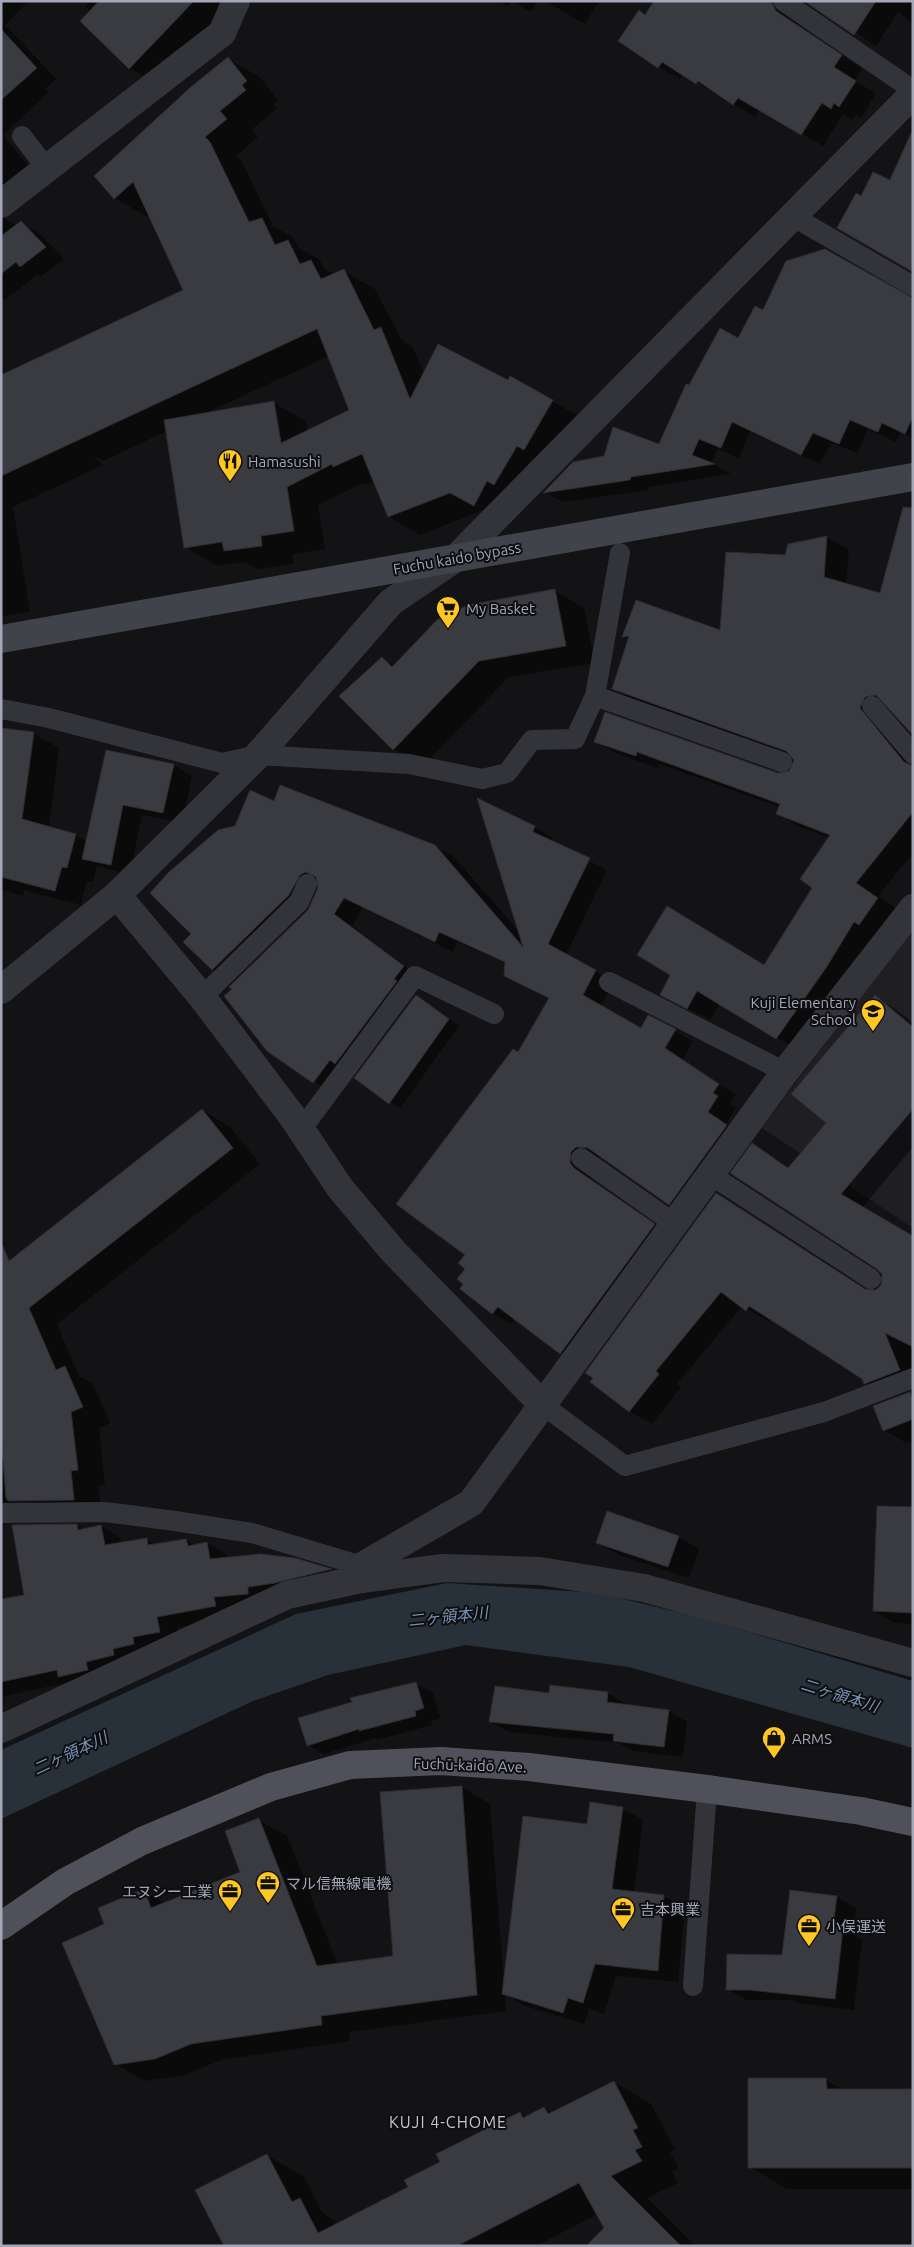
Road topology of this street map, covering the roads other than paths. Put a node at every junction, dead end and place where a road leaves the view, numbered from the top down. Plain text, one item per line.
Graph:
1 (236, 1) edge
2 (783, 1) edge
3 (913, 90) edge
4 (913, 94) edge
5 (22, 136) dead end
6 (47, 169) junction
7 (1, 204) edge
8 (792, 216) junction
9 (913, 286) edge
10 (913, 477) edge
11 (620, 553) dead end
12 (456, 558) junction
13 (1, 638) edge
14 (595, 696) junction
15 (872, 706) dead end
16 (1, 709) edge
17 (913, 754) edge
18 (258, 755) junction
19 (782, 762) dead end
20 (307, 884) dead end
21 (117, 894) junction
22 (913, 908) edge
23 (610, 982) dead end
24 (1, 990) edge
25 (202, 997) junction
26 (494, 1014) dead end
27 (785, 1072) junction
28 (301, 1130) junction
29 (582, 1158) dead end
30 (711, 1175) junction
31 (675, 1224) junction
32 (871, 1279) dead end
33 (913, 1378) edge
34 (543, 1405) junction
35 (1, 1513) edge
36 (362, 1573) junction
37 (913, 1663) edge
38 (1, 1729) edge
39 (708, 1789) junction
40 (913, 1822) edge
41 (1, 1926) edge
42 (693, 1986) dead end

1 - 6 street
2 - 3 lane
4 - 8 street
5 - 6 lane
6 - 7 street
8 - 9 lane
8 - 12 street
10 - 12 street, Fuchu kaido bypass
11 - 14 lane
12 - 13 street, Fuchu kaido bypass
12 - 18 street
14 - 18 lane
14 - 19 lane
15 - 17 lane
16 - 18 lane
18 - 21 street
20 - 25 lane
21 - 24 street
21 - 25 street
22 - 27 street
23 - 27 lane
25 - 28 street
26 - 28 lane
27 - 30 street
28 - 34 street
29 - 31 lane
30 - 31 street
30 - 32 lane
31 - 34 street
33 - 34 lane
34 - 36 street
35 - 36 lane
36 - 37 street
36 - 38 street
39 - 40 main road, Fuchū-kaidō Ave.
39 - 41 main road, Fuchū-kaidō Ave.
39 - 42 lane

